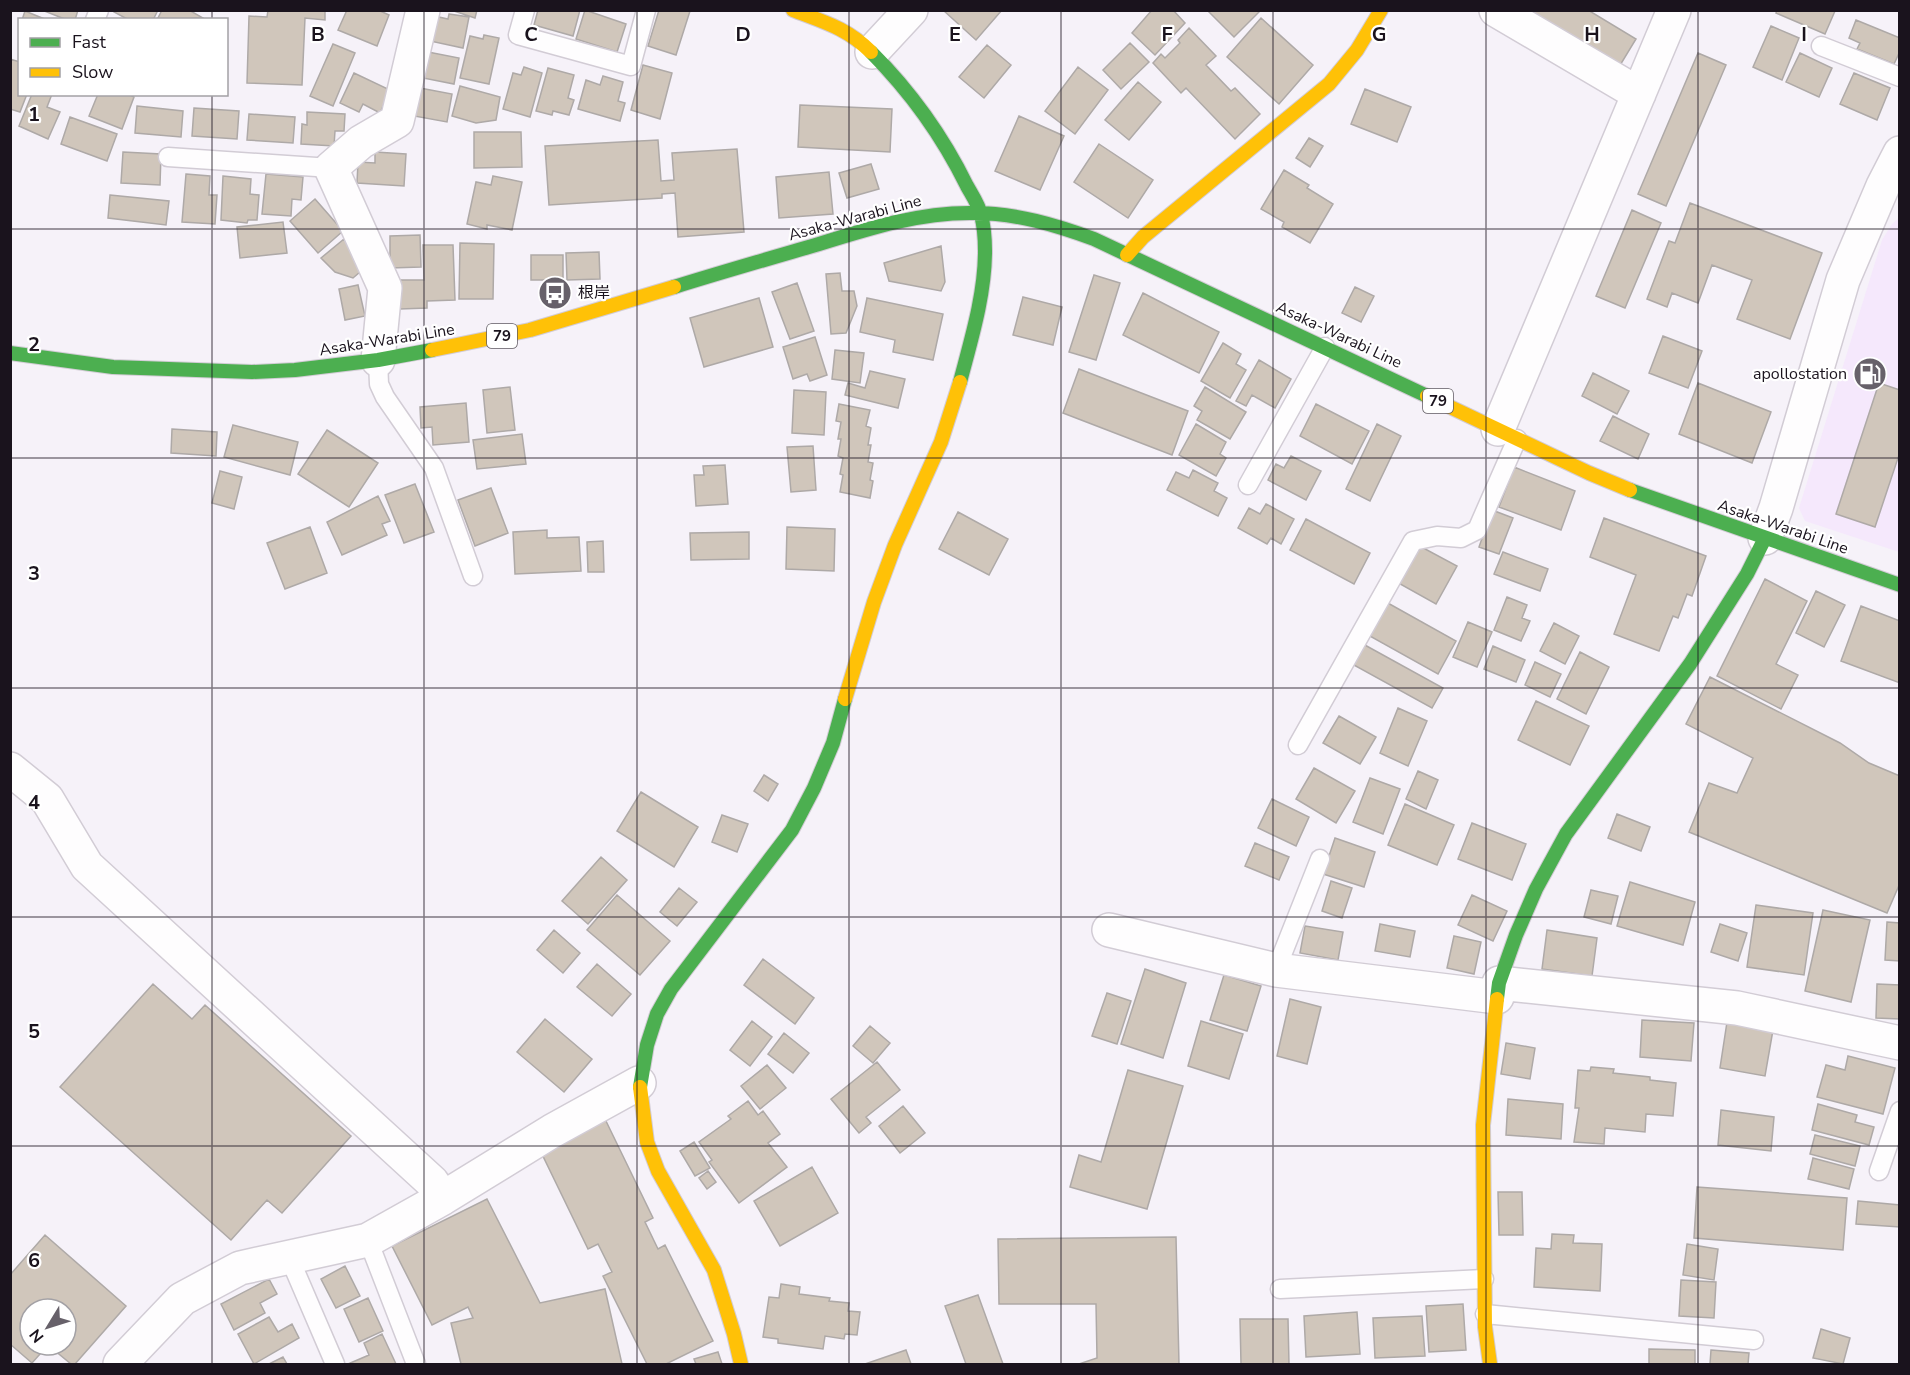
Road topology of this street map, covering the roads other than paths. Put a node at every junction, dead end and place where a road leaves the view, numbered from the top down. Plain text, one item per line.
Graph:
1 (423, 10) edge
2 (525, 10) edge
3 (646, 10) edge
4 (793, 10) edge
5 (911, 10) edge
6 (1381, 10) edge
7 (1496, 10) edge
8 (1674, 10) edge
9 (1821, 46) dead end
10 (873, 52) junction
11 (1899, 77) edge
12 (1639, 94) junction
13 (1899, 153) edge
14 (168, 157) dead end
15 (331, 168) junction
16 (1891, 191) edge
17 (981, 213) junction
18 (1127, 255) junction
19 (1325, 347) junction
20 (10, 353) edge
21 (378, 360) junction
22 (1508, 434) junction
23 (1248, 485) dead end
24 (1765, 538) junction
25 (473, 576) dead end
26 (1899, 585) edge
27 (1298, 745) dead end
28 (10, 769) edge
29 (1320, 858) dead end
30 (1109, 930) dead end
31 (1276, 970) junction
32 (1498, 990) junction
33 (1899, 1043) edge
34 (639, 1083) junction
35 (1899, 1111) edge
36 (1879, 1171) dead end
37 (442, 1198) junction
38 (368, 1240) junction
39 (289, 1257) junction
40 (1484, 1279) junction
41 (1280, 1289) dead end
42 (1485, 1314) junction
43 (1754, 1340) dead end
44 (120, 1365) edge
45 (335, 1365) edge
46 (416, 1365) edge
47 (741, 1365) edge
48 (1490, 1365) edge

1 - 15 street
2 - 3 lane
4 - 10 street
5 - 10 street
6 - 18 street
7 - 12 street
8 - 12 street
9 - 11 lane
10 - 17 street
12 - 22 street
13 - 16 street
14 - 15 lane
15 - 21 street
16 - 24 street
17 - 18 street, Asaka-Warabi Line / 79
17 - 21 street, Asaka-Warabi Line / 79
17 - 34 street
18 - 19 street, Asaka-Warabi Line / 79
19 - 22 street, Asaka-Warabi Line / 79
19 - 23 lane
20 - 21 street, Asaka-Warabi Line / 79
21 - 25 lane
22 - 24 street, Asaka-Warabi Line / 79
22 - 27 lane
24 - 26 street, Asaka-Warabi Line / 79
24 - 32 street
28 - 37 street
29 - 31 lane
30 - 31 street
31 - 32 street
32 - 33 street
32 - 40 street
34 - 37 street
34 - 47 street
35 - 36 lane
37 - 38 street
38 - 39 street
38 - 46 lane
39 - 44 street
39 - 45 lane
40 - 41 lane
40 - 42 street
42 - 43 lane
42 - 48 street

